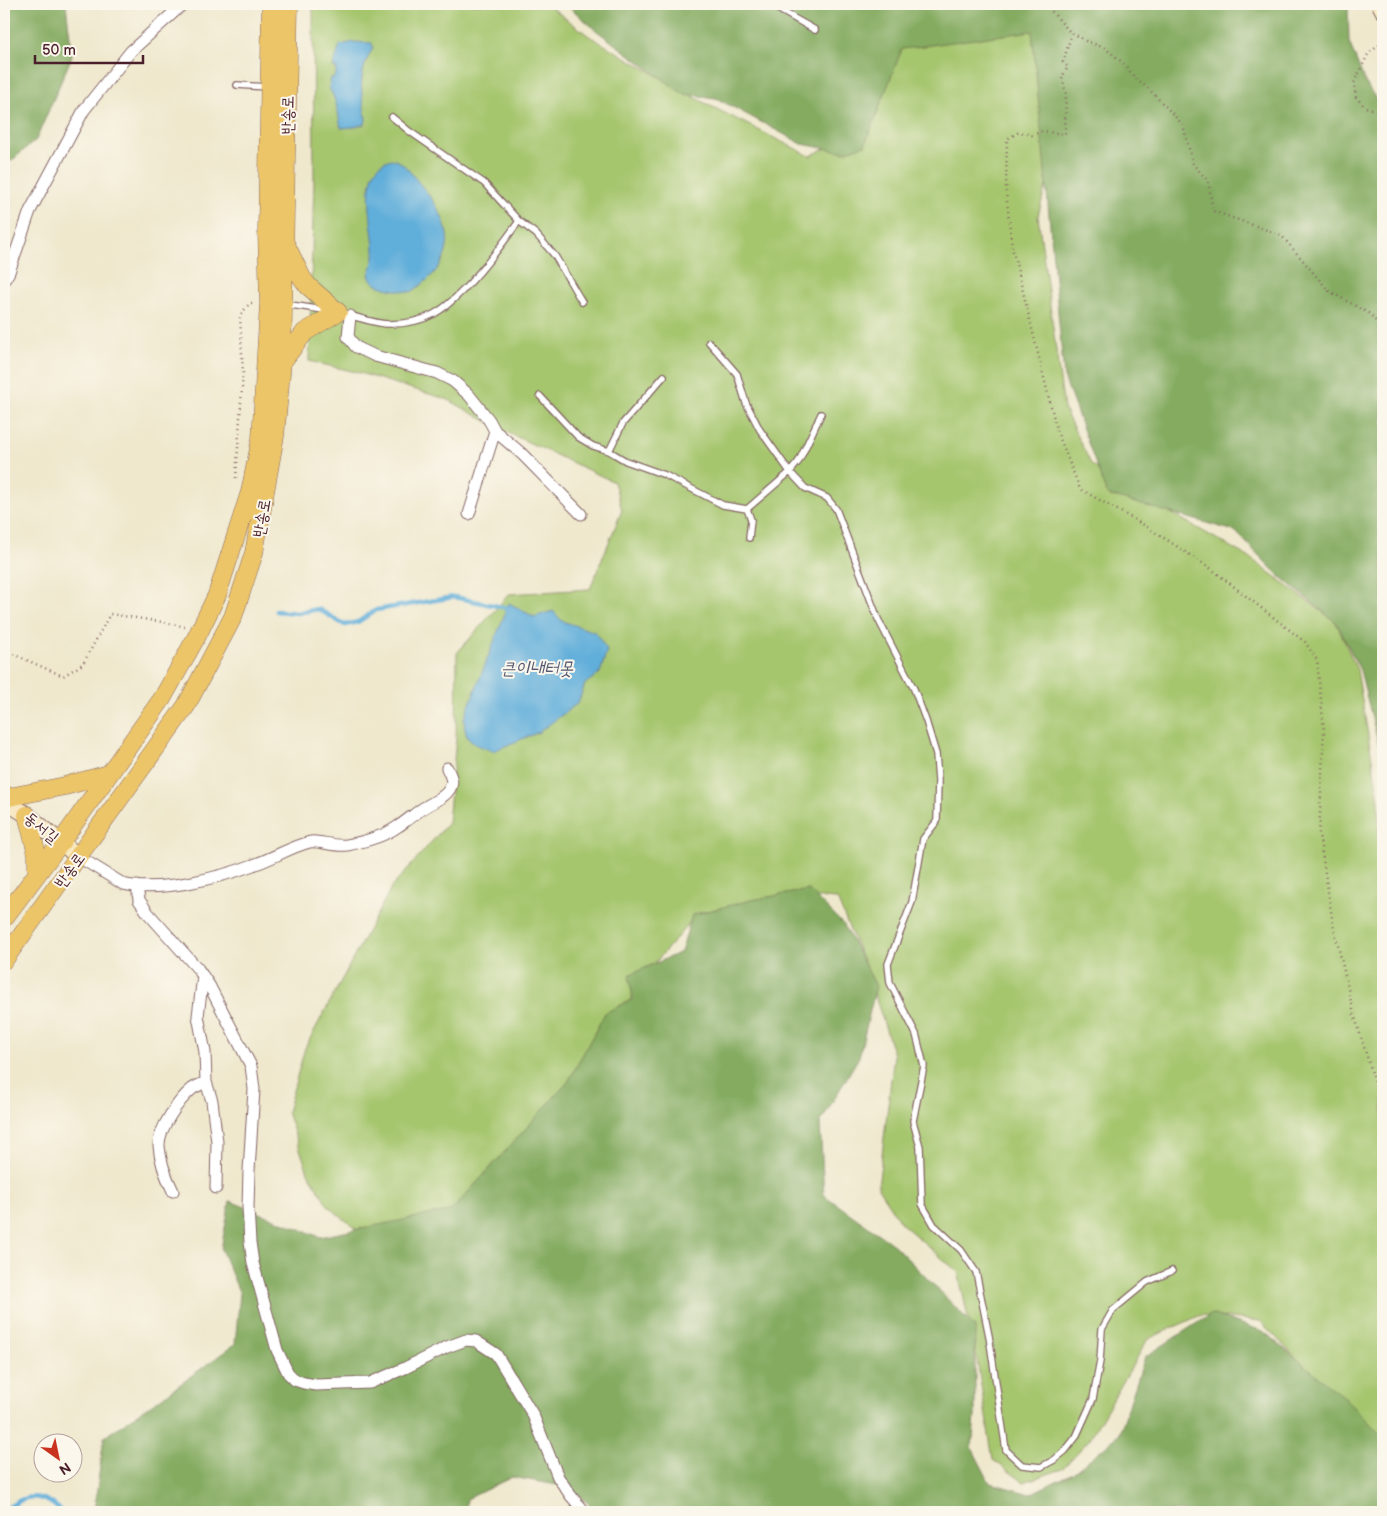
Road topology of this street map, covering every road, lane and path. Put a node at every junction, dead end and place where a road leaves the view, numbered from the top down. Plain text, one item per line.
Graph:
1 (183, 4) edge
2 (271, 4) edge
3 (289, 4) edge
4 (769, 4) edge
5 (1045, 4) edge
6 (1380, 4) edge
7 (1383, 10) edge
8 (815, 30) dead end
9 (1072, 33) junction
10 (1383, 42) edge
11 (237, 85) dead end
12 (269, 88) junction
13 (1383, 112) edge
14 (392, 117) dead end
15 (520, 221) junction
16 (284, 240) junction
17 (4, 280) edge
18 (582, 302) dead end
19 (276, 304) junction
20 (344, 314) junction
21 (1383, 330) edge
22 (709, 342) dead end
23 (282, 362) junction
24 (664, 376) dead end
25 (540, 396) dead end
26 (820, 414) dead end
27 (495, 431) junction
28 (609, 451) junction
29 (790, 472) junction
30 (235, 480) dead end
31 (747, 509) junction
32 (469, 514) dead end
33 (582, 514) dead end
34 (749, 538) dead end
35 (185, 627) dead end
36 (4, 650) edge
37 (129, 746) junction
38 (447, 768) dead end
39 (109, 774) junction
40 (120, 798) junction
41 (4, 799) edge
42 (27, 815) junction
43 (61, 842) junction
44 (79, 857) junction
45 (38, 873) junction
46 (137, 886) junction
47 (4, 918) edge
48 (4, 960) edge
49 (203, 976) junction
50 (206, 1082) junction
51 (1383, 1109) edge
52 (216, 1188) dead end
53 (173, 1191) dead end
54 (1172, 1271) dead end
55 (586, 1512) edge

1 - 17 street
2 - 12 main road, 반송로
3 - 16 main road, 반송로
4 - 8 lane
5 - 9 path
6 - 7 street
9 - 21 path
9 - 51 path
10 - 13 path
11 - 12 lane
12 - 19 main road, 반송로
14 - 15 lane
15 - 18 lane
15 - 20 lane
16 - 19 main road, 반송로
16 - 20 main road
19 - 20 lane
19 - 23 main road, 반송로
19 - 30 path
19 - 37 main road, 반송로
20 - 23 main road
20 - 27 street
22 - 29 lane
23 - 40 main road, 반송로
24 - 28 lane
25 - 28 lane
26 - 29 lane
27 - 32 street
27 - 33 street
28 - 31 lane
29 - 31 lane
29 - 54 lane
31 - 34 lane
35 - 36 path
37 - 39 main road, 반송로
37 - 40 main road
38 - 46 street
39 - 41 main road
39 - 43 main road, 반송로
40 - 44 main road, 반송로
41 - 42 street, 동서길
42 - 43 street, 동서길
42 - 45 main road
43 - 44 street, 동서길
43 - 45 main road, 반송로
44 - 46 street
44 - 48 main road, 반송로
45 - 47 main road, 반송로
46 - 49 street
49 - 50 street
49 - 55 street
50 - 52 street
50 - 53 street

